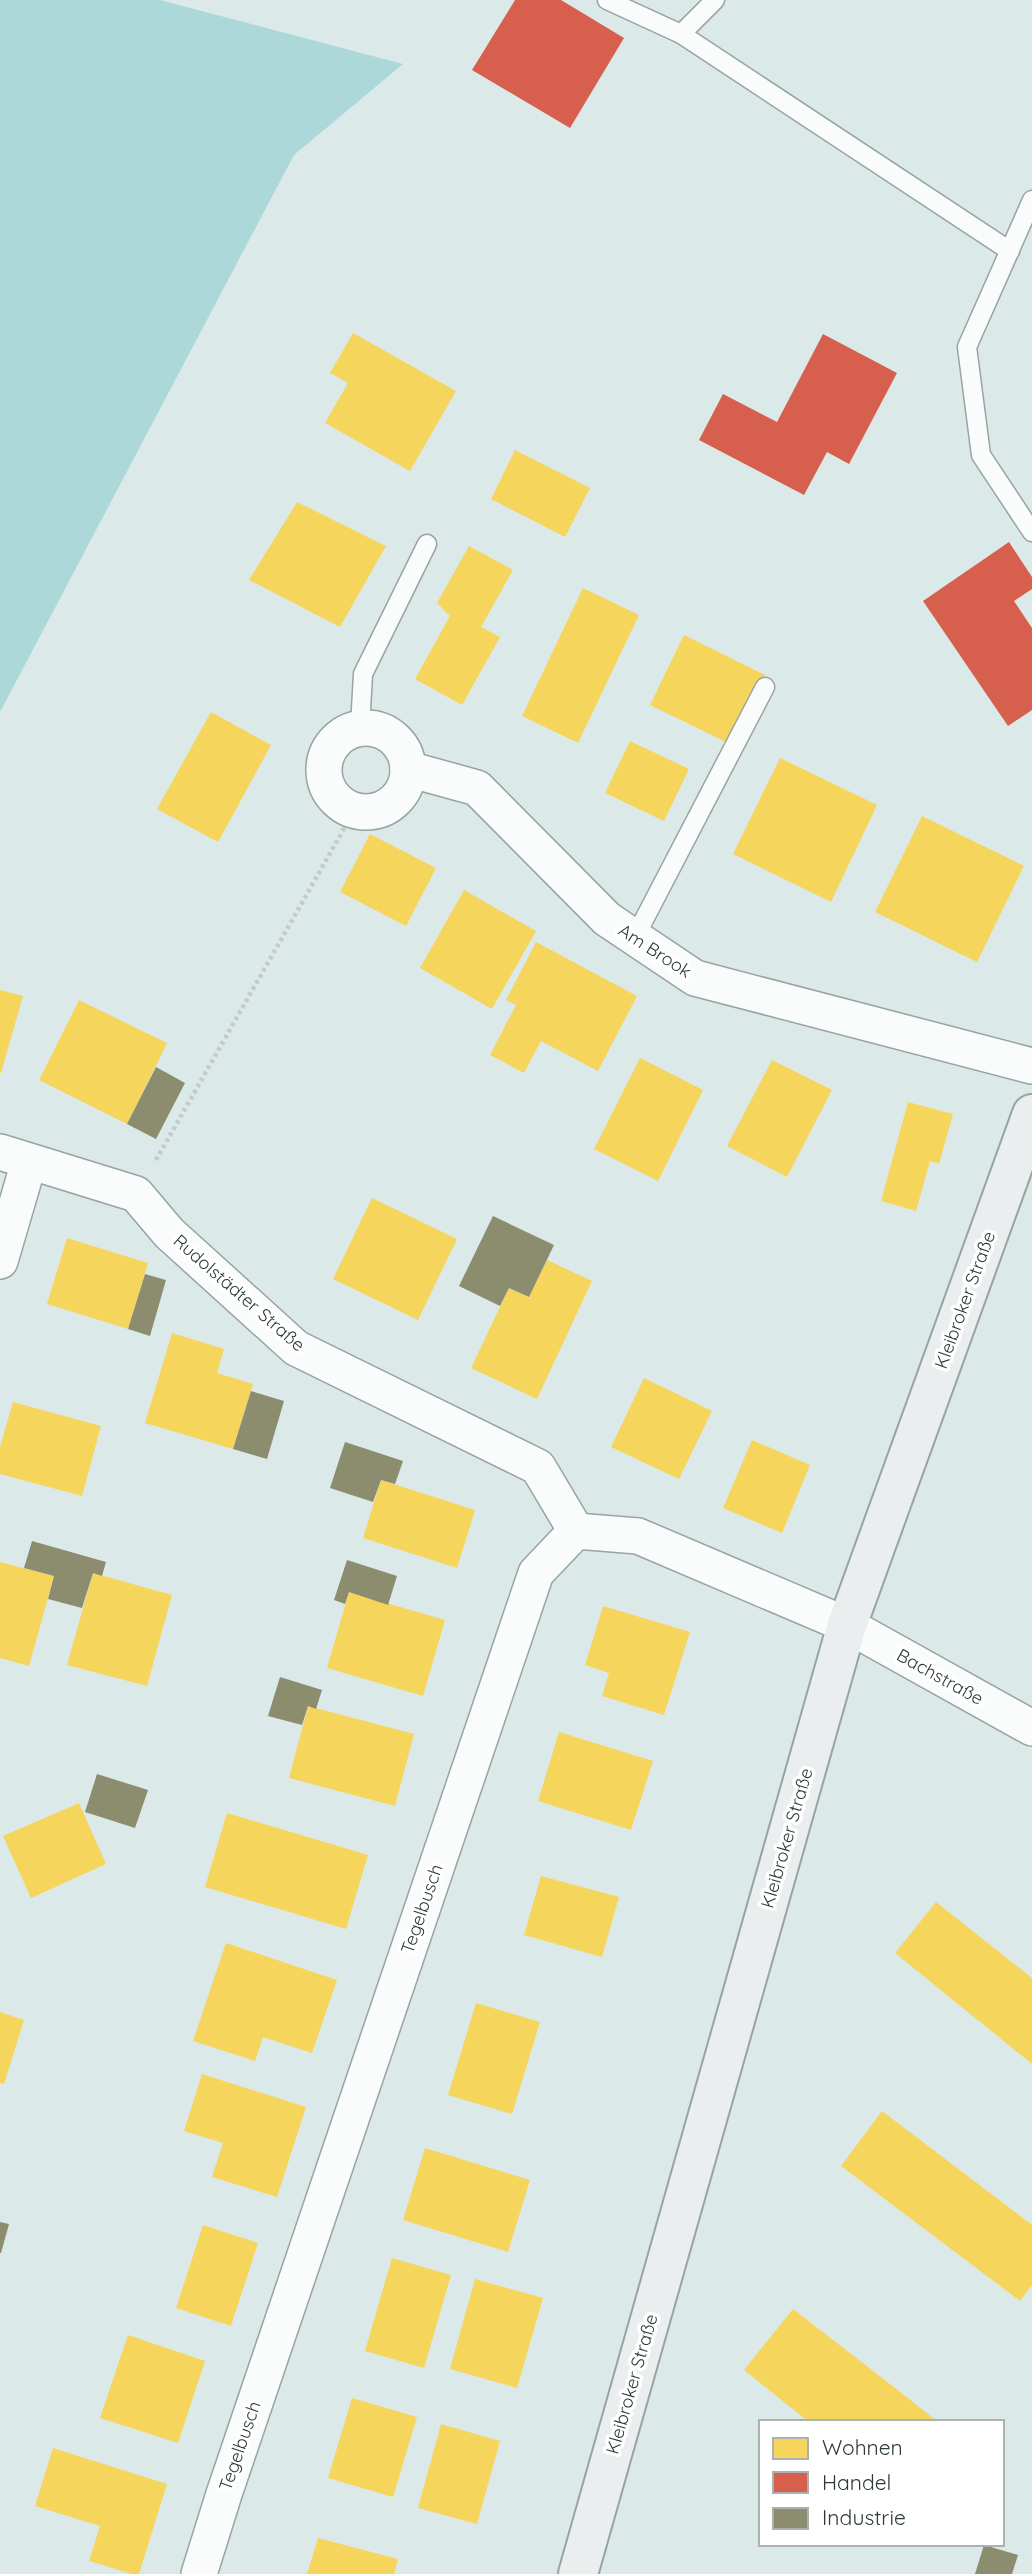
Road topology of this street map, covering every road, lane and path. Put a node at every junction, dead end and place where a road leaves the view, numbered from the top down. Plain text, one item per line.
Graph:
1 (607, 0) edge
2 (715, 0) edge
3 (681, 34) junction
4 (1032, 200) edge
5 (1010, 251) junction
6 (1032, 532) edge
7 (427, 544) dead end
8 (765, 687) dead end
9 (360, 727) junction
10 (408, 769) junction
11 (354, 811) junction
12 (635, 937) junction
13 (1032, 1066) edge
14 (1032, 1114) edge
15 (15, 1157) edge
16 (136, 1194) junction
17 (0, 1261) edge
18 (576, 1531) junction
19 (847, 1625) junction
20 (1032, 1728) edge
21 (198, 2574) edge
22 (578, 2574) edge

1 - 3 lane
2 - 3 lane
3 - 5 lane
4 - 5 lane
5 - 6 lane
7 - 9 lane
8 - 12 lane
9 - 10 street
9 - 11 street
10 - 11 street
10 - 12 street, Am Brook
11 - 16 path
12 - 13 street, Am Brook
14 - 19 street, Kleibroker Straße
15 - 16 street
15 - 17 street
16 - 18 street, Rudolstädter Straße
18 - 19 street
18 - 21 street, Tegelbusch
19 - 20 street, Bachstraße
19 - 22 street, Kleibroker Straße

